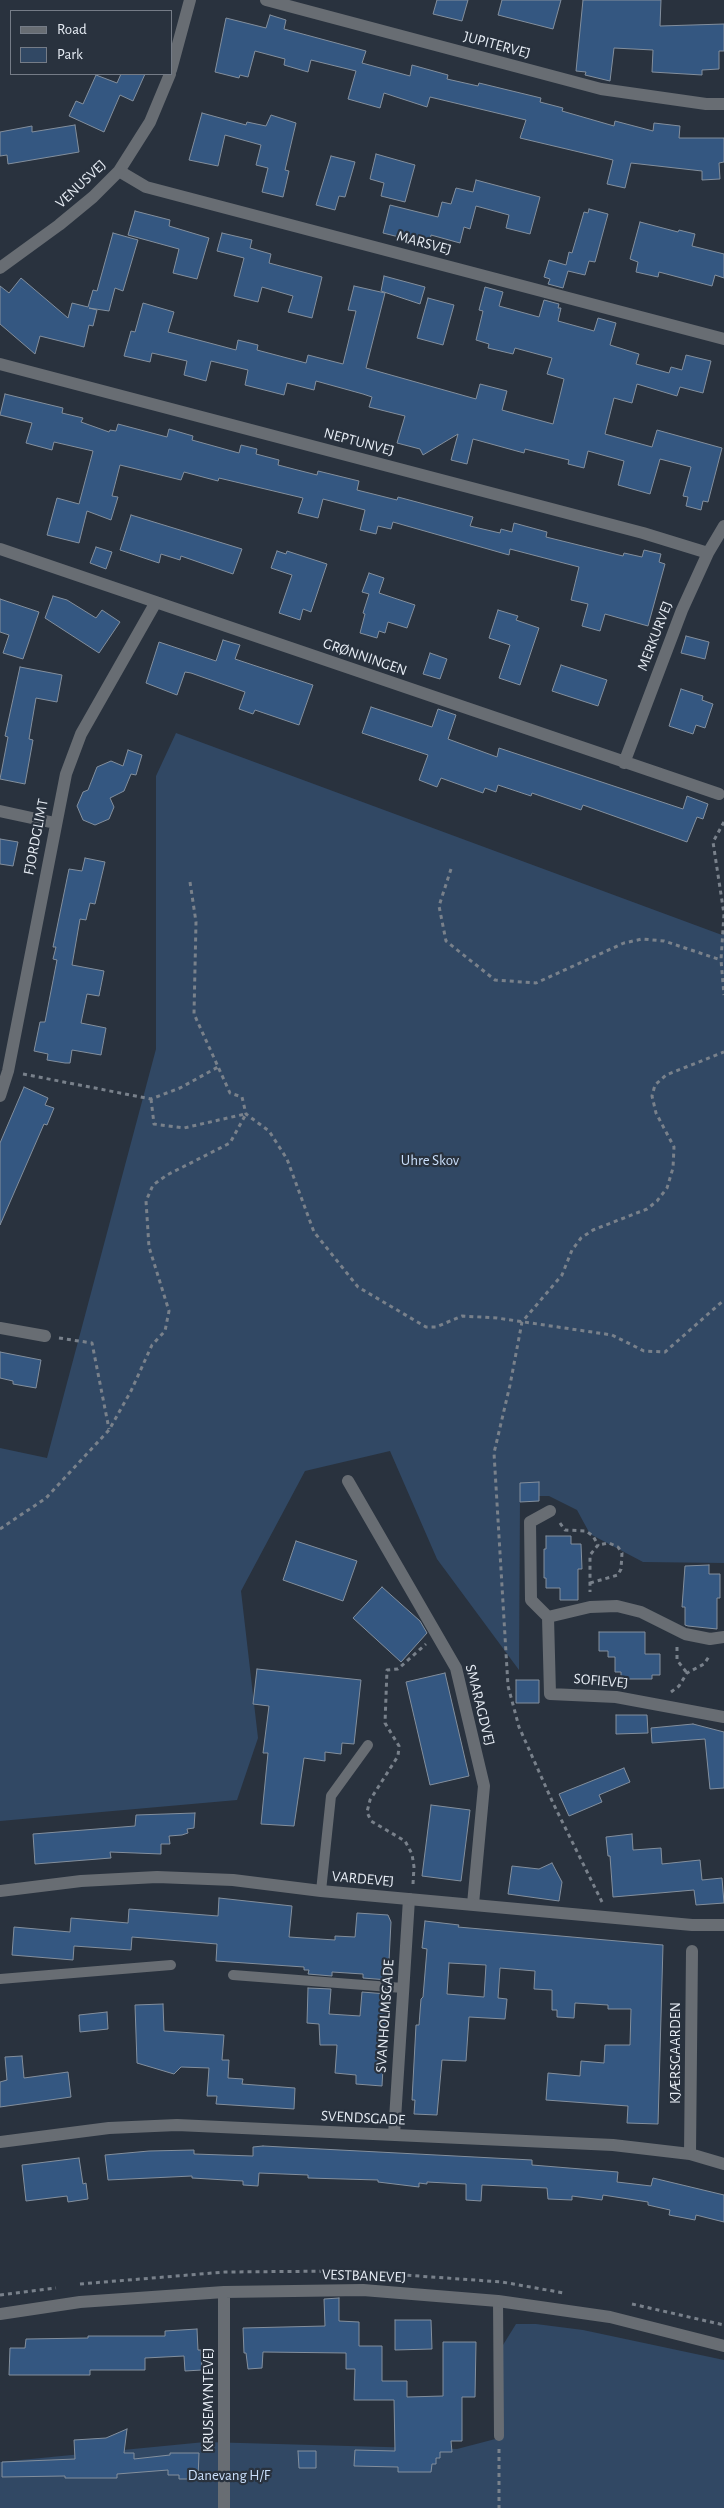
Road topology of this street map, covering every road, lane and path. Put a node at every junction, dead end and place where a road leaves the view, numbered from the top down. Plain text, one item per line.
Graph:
1 (190, 0) edge
2 (266, 0) edge
3 (172, 68) edge
4 (170, 75) edge
5 (724, 104) edge
6 (119, 171) junction
7 (2, 264) edge
8 (724, 338) edge
9 (0, 364) edge
10 (724, 526) edge
11 (0, 549) edge
12 (708, 553) junction
13 (156, 602) junction
14 (624, 763) junction
15 (719, 794) dead end
16 (0, 812) edge
17 (724, 822) edge
18 (55, 823) junction
19 (451, 869) dead end
20 (190, 882) dead end
21 (721, 960) junction
22 (724, 995) edge
23 (724, 1052) edge
24 (218, 1067) junction
25 (4, 1070) edge
26 (0, 1096) edge
27 (151, 1099) junction
28 (246, 1114) junction
29 (724, 1300) edge
30 (522, 1322) junction
31 (0, 1328) edge
32 (45, 1336) joint
33 (109, 1430) junction
34 (348, 1481) dead end
35 (550, 1511) joint
36 (0, 1529) edge
37 (598, 1545) junction
38 (590, 1583) junction
39 (590, 1607) junction
40 (548, 1617) junction
41 (677, 1630) junction
42 (437, 1635) junction
43 (724, 1637) edge
44 (710, 1639) junction
45 (687, 1673) junction
46 (663, 1706) junction
47 (724, 1717) edge
48 (368, 1745) dead end
49 (0, 1891) edge
50 (321, 1891) junction
51 (409, 1899) junction
52 (473, 1904) junction
53 (610, 1918) junction
54 (724, 1924) edge
55 (692, 1951) dead end
56 (171, 1965) dead end
57 (233, 1975) dead end
58 (0, 1979) edge
59 (403, 1988) junction
60 (394, 2135) junction
61 (0, 2142) edge
62 (690, 2154) junction
63 (724, 2164) edge
64 (224, 2292) junction
65 (498, 2301) junction
66 (0, 2314) edge
67 (724, 2346) edge
68 (499, 2436) joint
69 (224, 2508) edge
70 (499, 2508) edge

1 - 3 street, VENUSVEJ
2 - 5 street, JUPITERVEJ
4 - 6 street, VENUSVEJ
6 - 7 street, VENUSVEJ
6 - 8 street, MARSVEJ
9 - 12 street, NEPTUNVEJ
10 - 12 street, MERKURVEJ
11 - 13 street, GRØNNINGEN
12 - 14 street, MERKURVEJ
13 - 14 street, GRØNNINGEN
13 - 18 street, FJORDGLIMT
14 - 15 street, GRØNNINGEN
16 - 18 street
17 - 21 path
18 - 25 street, FJORDGLIMT
19 - 21 path
20 - 24 path
21 - 22 path
23 - 30 path
24 - 27 path
24 - 28 path
25 - 26 street, FJORDGLIMT
25 - 27 path
27 - 28 path
28 - 30 path
28 - 33 path
29 - 30 path
30 - 53 path
31 - 32 street
32 - 33 path
33 - 36 path
34 - 42 street, SMARAGDVEJ
35 - 37 path
35 - 40 street
37 - 38 path
37 - 38 path
38 - 39 path
39 - 40 street
39 - 41 street
40 - 46 street, SOFIEVEJ
41 - 44 street
41 - 45 path
42 - 51 path
42 - 52 street, SMARAGDVEJ
43 - 44 street
44 - 45 path
45 - 46 path
46 - 47 street, SOFIEVEJ
48 - 50 lane
49 - 50 street, VARDEVEJ
50 - 51 street, VARDEVEJ
51 - 52 street, VARDEVEJ
51 - 59 street, SVANHOLMSGADE
52 - 53 street, VARDEVEJ
53 - 54 street, VARDEVEJ
55 - 62 street, KJÆRSGAARDEN
56 - 58 lane
57 - 59 lane
59 - 60 street, SVANHOLMSGADE
60 - 61 street, SVENDSGADE
60 - 62 street, SVENDSGADE
62 - 63 street, SVENDSGADE
64 - 65 street, VESTBANEVEJ
64 - 66 street, VESTBANEVEJ
64 - 69 street, KRUSEMYNTEVEJ
65 - 67 street, VESTBANEVEJ
65 - 68 lane
68 - 70 path

